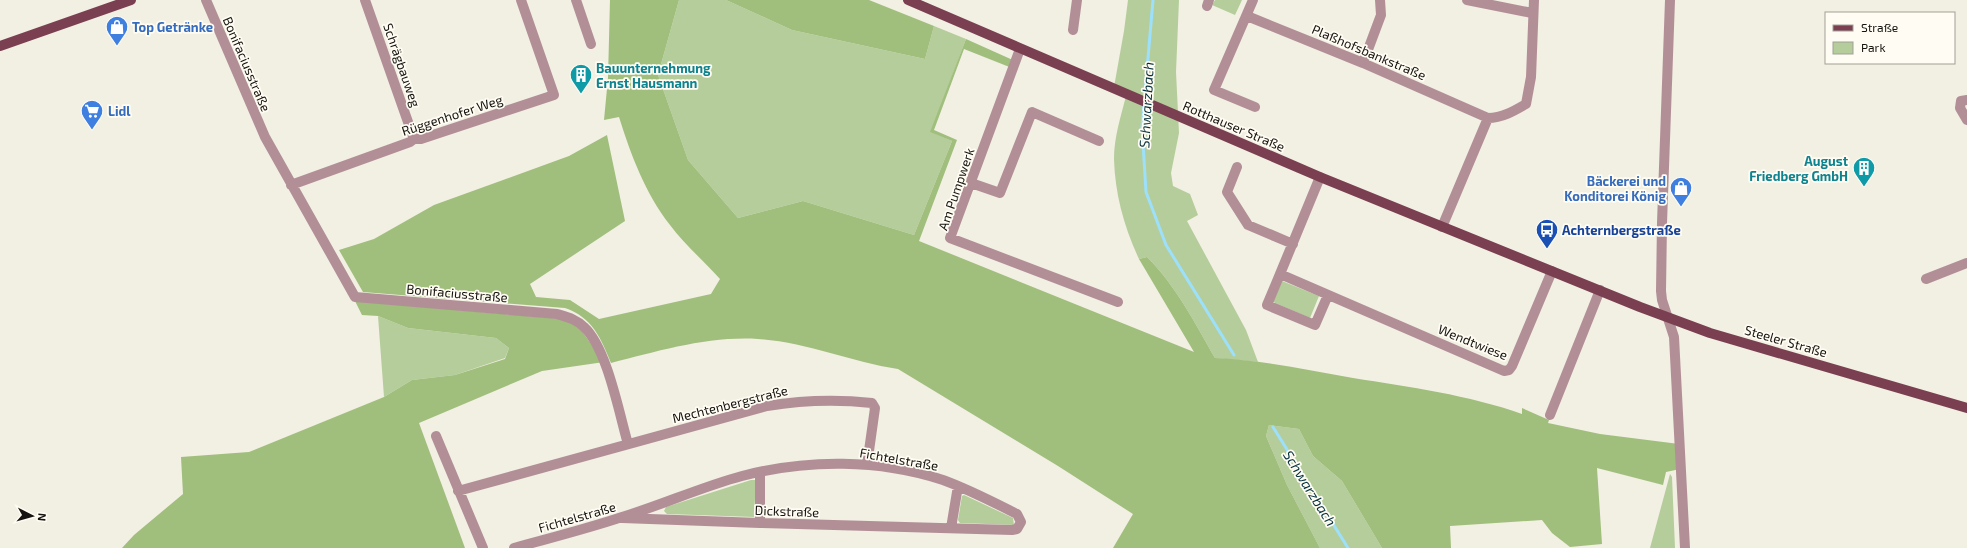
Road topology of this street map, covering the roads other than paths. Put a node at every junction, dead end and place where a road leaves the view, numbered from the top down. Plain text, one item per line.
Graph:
1 (131, 0) edge
2 (206, 0) edge
3 (365, 0) edge
4 (521, 0) edge
5 (576, 0) edge
6 (908, 0) edge
7 (1077, 0) edge
8 (1253, 0) edge
9 (1380, 0) edge
10 (1467, 0) edge
11 (1534, 0) edge
12 (1670, 0) edge
13 (1532, 13) junction
14 (1246, 16) junction
15 (1074, 30) dead end
16 (591, 44) dead end
17 (0, 46) edge
18 (1020, 49) junction
19 (1363, 63) junction
20 (1967, 100) edge
21 (1255, 107) dead end
22 (1488, 118) junction
23 (1967, 120) edge
24 (414, 138) junction
25 (1099, 141) dead end
26 (1237, 168) dead end
27 (1320, 177) junction
28 (971, 183) junction
29 (291, 185) junction
30 (1442, 226) junction
31 (1293, 244) junction
32 (1967, 263) edge
33 (1552, 271) junction
34 (1280, 274) junction
35 (1926, 278) dead end
36 (1600, 290) junction
37 (1328, 295) junction
38 (1118, 302) dead end
39 (1670, 319) junction
40 (1967, 408) edge
41 (1550, 415) dead end
42 (436, 436) dead end
43 (628, 444) junction
44 (867, 465) junction
45 (760, 472) junction
46 (958, 486) junction
47 (458, 491) junction
48 (622, 518) junction
49 (1021, 522) joint
50 (760, 523) junction
51 (951, 528) junction
52 (483, 548) edge
53 (514, 548) edge
54 (1685, 548) edge

1 - 17 main road
2 - 29 street, Bonifaciusstraße
3 - 24 street, Schrägbauweg
4 - 24 street, Rüggenhofer Weg
5 - 16 street
6 - 18 main road, Rotthauser Straße
7 - 15 street
8 - 14 street
9 - 19 street
10 - 13 street
11 - 13 street
12 - 39 street
13 - 22 street
14 - 19 street, Plaßhofsbankstraße
14 - 21 street
18 - 27 main road, Rotthauser Straße
18 - 28 street, Am Pumpwerk
19 - 22 street, Plaßhofsbankstraße
20 - 23 street
22 - 30 street
24 - 29 street, Rüggenhofer Weg
25 - 28 street
26 - 31 street
27 - 30 main road, Rotthauser Straße
27 - 31 street
28 - 38 street, Am Pumpwerk
29 - 43 street, Bonifaciusstraße
30 - 33 main road, Rotthauser Straße
31 - 34 street
32 - 35 street
33 - 36 main road, Steeler Straße
33 - 37 street, Wendtwiese
34 - 37 street, Wendtwiese
34 - 37 street
36 - 39 main road, Steeler Straße
36 - 41 street
39 - 40 main road, Steeler Straße
39 - 54 street
42 - 47 street
43 - 44 street, Mechtenbergstraße
43 - 47 street
44 - 45 street, Fichtelstraße
44 - 46 street, Fichtelstraße
45 - 48 street, Fichtelstraße
45 - 50 street
46 - 49 street, Fichtelstraße
46 - 51 street
47 - 52 street
48 - 50 street, Dickstraße
48 - 53 street, Fichtelstraße
49 - 51 street, Dickstraße
50 - 51 street, Dickstraße

